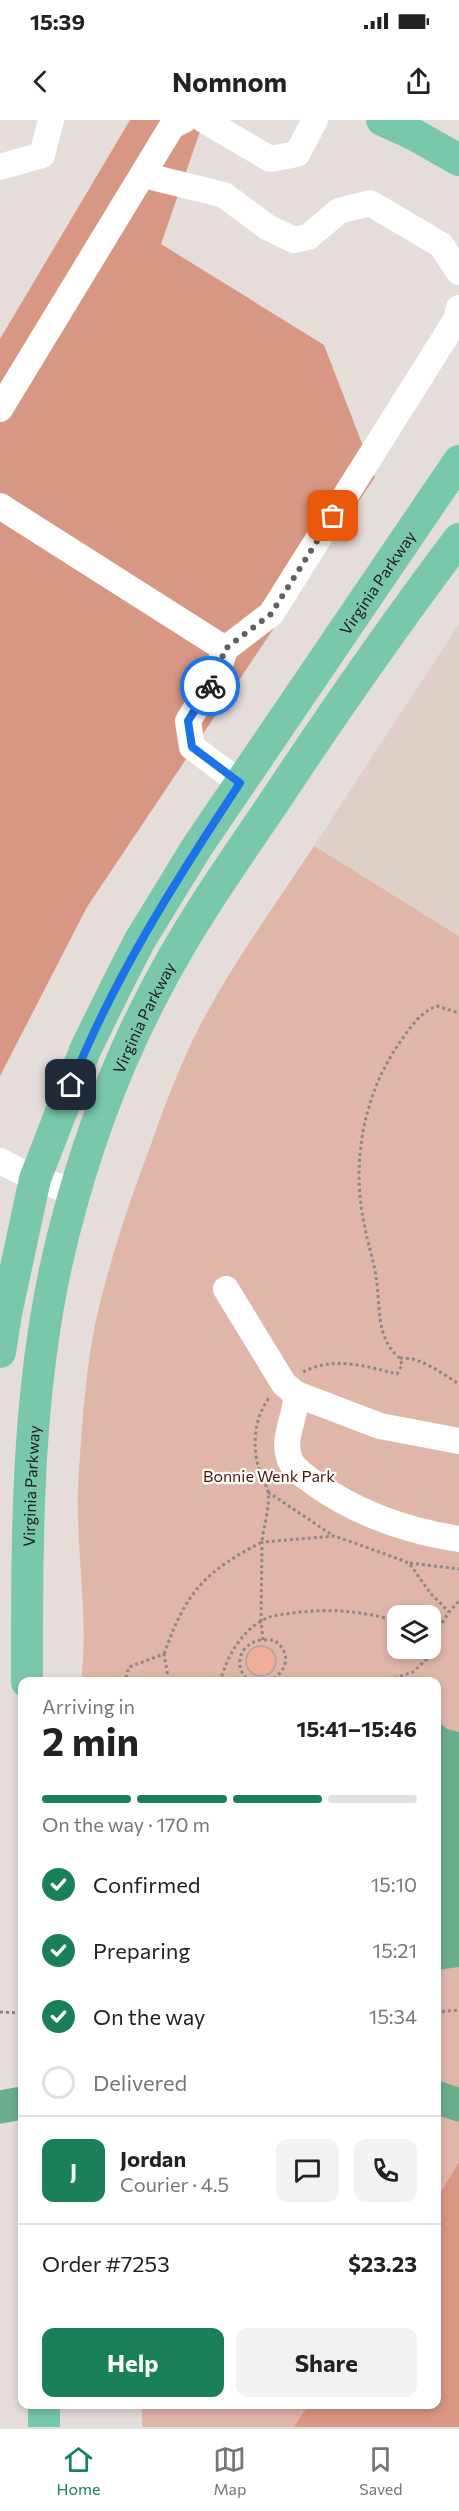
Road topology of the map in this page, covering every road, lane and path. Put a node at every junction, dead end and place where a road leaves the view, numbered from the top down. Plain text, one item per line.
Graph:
1 (51, 120) edge
2 (184, 120) edge
3 (204, 120) edge
4 (315, 120) edge
5 (382, 120) edge
6 (459, 160) edge
7 (0, 167) edge
8 (143, 175) junction
9 (459, 272) edge
10 (459, 308) edge
11 (0, 408) edge
12 (459, 461) edge
13 (0, 506) edge
14 (459, 539) edge
15 (225, 649) junction
16 (240, 783) junction
17 (272, 804) junction
18 (459, 1013) edge
19 (0, 1161) edge
20 (34, 1179) junction
21 (76, 1192) junction
22 (226, 1289) dead end
23 (0, 1353) edge
24 (400, 1358) dead end
25 (296, 1394) junction
26 (459, 1441) edge
27 (268, 1492) dead end
28 (334, 1536) junction
29 (459, 1539) edge
30 (409, 1563) junction
31 (459, 1569) edge
32 (459, 1601) edge
33 (449, 1612) junction
34 (387, 1619) edge
35 (261, 1621) junction
36 (441, 1625) edge
37 (263, 1640) junction
38 (427, 1659) edge
39 (27, 1677) edge
40 (126, 1677) edge
41 (168, 1677) edge
42 (221, 1677) edge
43 (244, 1677) edge
44 (274, 1677) edge
45 (398, 1677) edge
46 (459, 2010) edge
47 (0, 2012) edge
48 (441, 2012) edge
49 (18, 2013) edge
50 (44, 2409) edge
51 (44, 2427) edge

1 - 7 street
2 - 8 street
3 - 4 street
5 - 6 main road
8 - 9 street
8 - 11 street
10 - 15 street
12 - 16 main road, Virginia Parkway
13 - 15 street
14 - 17 main road, Virginia Parkway
15 - 16 street
16 - 17 main road
16 - 20 main road, Virginia Parkway
17 - 21 main road, Virginia Parkway
18 - 24 path
19 - 20 street
20 - 21 street
20 - 23 main road, Virginia Parkway
21 - 39 main road, Virginia Parkway
22 - 25 street
25 - 26 street
25 - 29 street
27 - 28 path
28 - 30 path
28 - 35 path
30 - 31 path
30 - 33 path
32 - 33 path
33 - 36 path
34 - 35 path
35 - 37 path
35 - 42 path
37 - 43 path
37 - 44 path
38 - 45 path
40 - 41 path
46 - 48 path
47 - 49 path
50 - 51 main road

